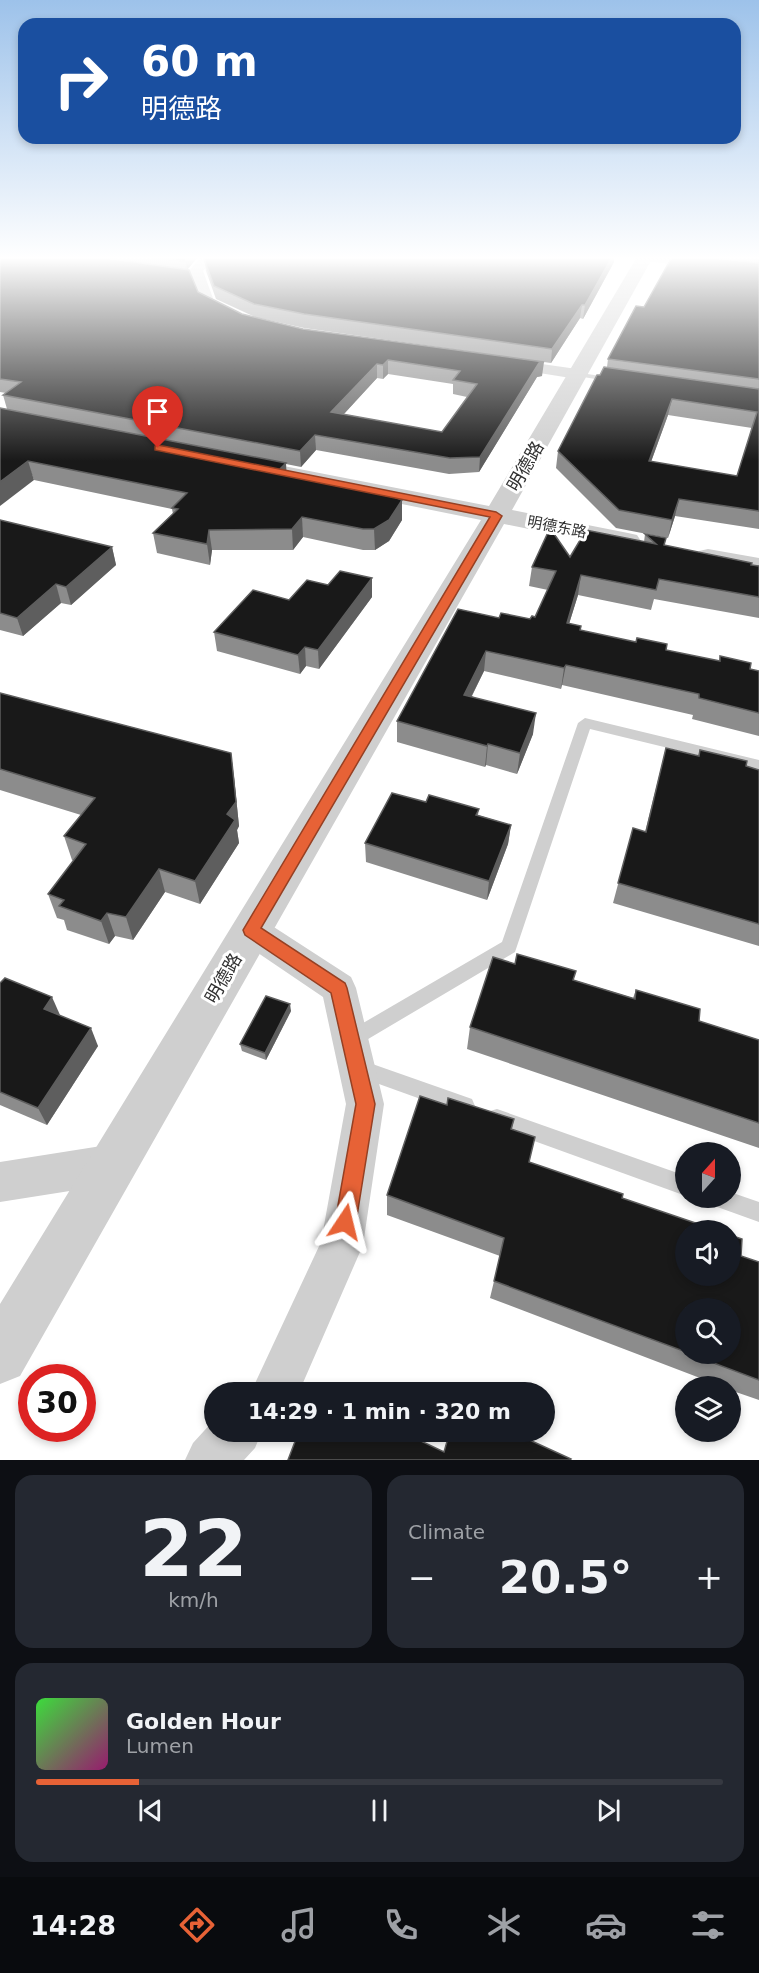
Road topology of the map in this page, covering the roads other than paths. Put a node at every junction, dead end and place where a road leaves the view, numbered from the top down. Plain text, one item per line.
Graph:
1 (606, 325) edge
2 (486, 361) edge
3 (578, 374) junction
4 (623, 381) edge
5 (219, 460) edge
6 (496, 516) junction
7 (759, 566) edge
8 (759, 765) edge
9 (251, 930) junction
10 (353, 1054) junction
11 (114, 1164) junction
12 (0, 1182) edge
13 (675, 1182) edge
14 (741, 1206) edge
15 (759, 1212) edge
16 (0, 1356) edge
17 (280, 1382) edge
18 (227, 1442) edge
19 (210, 1460) edge

1 - 3 street, 明德路
2 - 3 street
3 - 4 lane
3 - 6 street, 明德路
5 - 6 street, 明德东路
6 - 7 street, 明德东路
6 - 9 street, 明德路
8 - 10 lane
9 - 10 street
9 - 11 street, 明德路
10 - 13 lane
10 - 17 street
11 - 12 street
11 - 16 street, 明德路
14 - 15 lane
18 - 19 street

